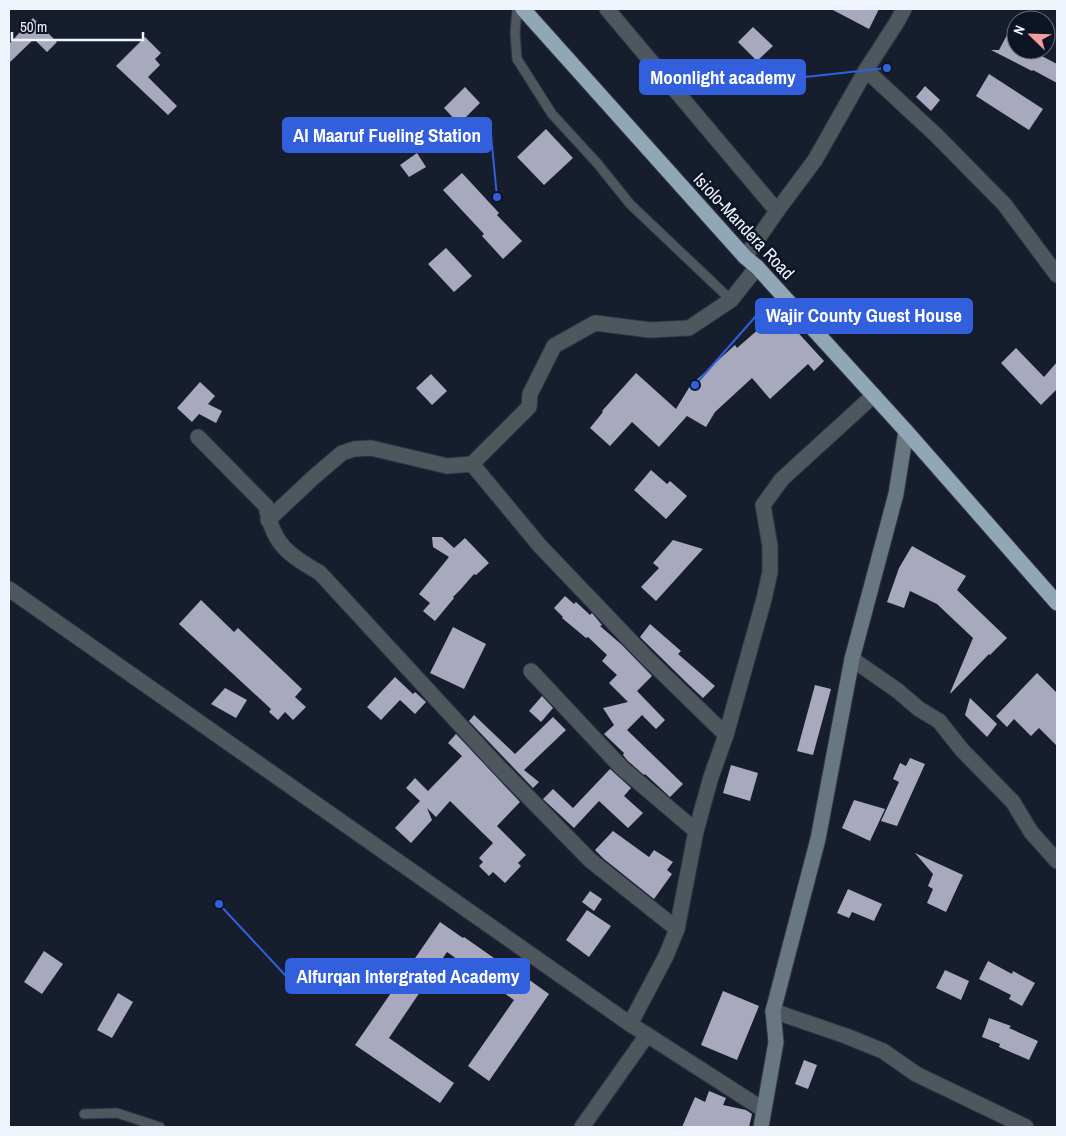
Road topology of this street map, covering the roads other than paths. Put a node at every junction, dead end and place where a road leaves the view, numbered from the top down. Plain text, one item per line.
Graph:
1 (517, 9) edge
2 (522, 9) edge
3 (607, 9) edge
4 (904, 9) edge
5 (866, 70) junction
6 (777, 211) junction
7 (744, 257) junction
8 (757, 267) junction
9 (1057, 275) edge
10 (731, 300) junction
11 (874, 395) junction
12 (906, 431) junction
13 (198, 436) dead end
14 (472, 464) junction
15 (268, 520) junction
16 (9, 589) edge
17 (1057, 603) edge
18 (852, 659) junction
19 (531, 671) dead end
20 (726, 735) junction
21 (696, 831) junction
22 (1057, 861) edge
23 (677, 929) junction
24 (773, 1010) junction
25 (630, 1024) junction
26 (647, 1035) junction
27 (764, 1110) junction
28 (84, 1114) dead end
29 (160, 1127) edge
30 (582, 1127) edge
31 (761, 1127) edge
32 (1026, 1127) edge

1 - 10 lane
2 - 7 highway, Isiolo-Mandera Road
3 - 6 street
4 - 5 street
5 - 6 street
5 - 9 street
6 - 7 street
7 - 8 highway, Isiolo-Mandera Road
8 - 10 street
8 - 11 highway, Isiolo-Mandera Road
10 - 14 street
11 - 12 highway, Isiolo-Mandera Road
11 - 20 street
12 - 17 highway, Isiolo-Mandera Road
12 - 18 street
13 - 15 street
14 - 15 street
14 - 20 street
15 - 23 street
16 - 25 street
18 - 22 street
18 - 24 street
19 - 21 street
20 - 21 street
21 - 23 street
23 - 25 street
24 - 27 street
24 - 32 street
25 - 26 street
26 - 27 street
26 - 30 street
27 - 31 street
28 - 29 lane

